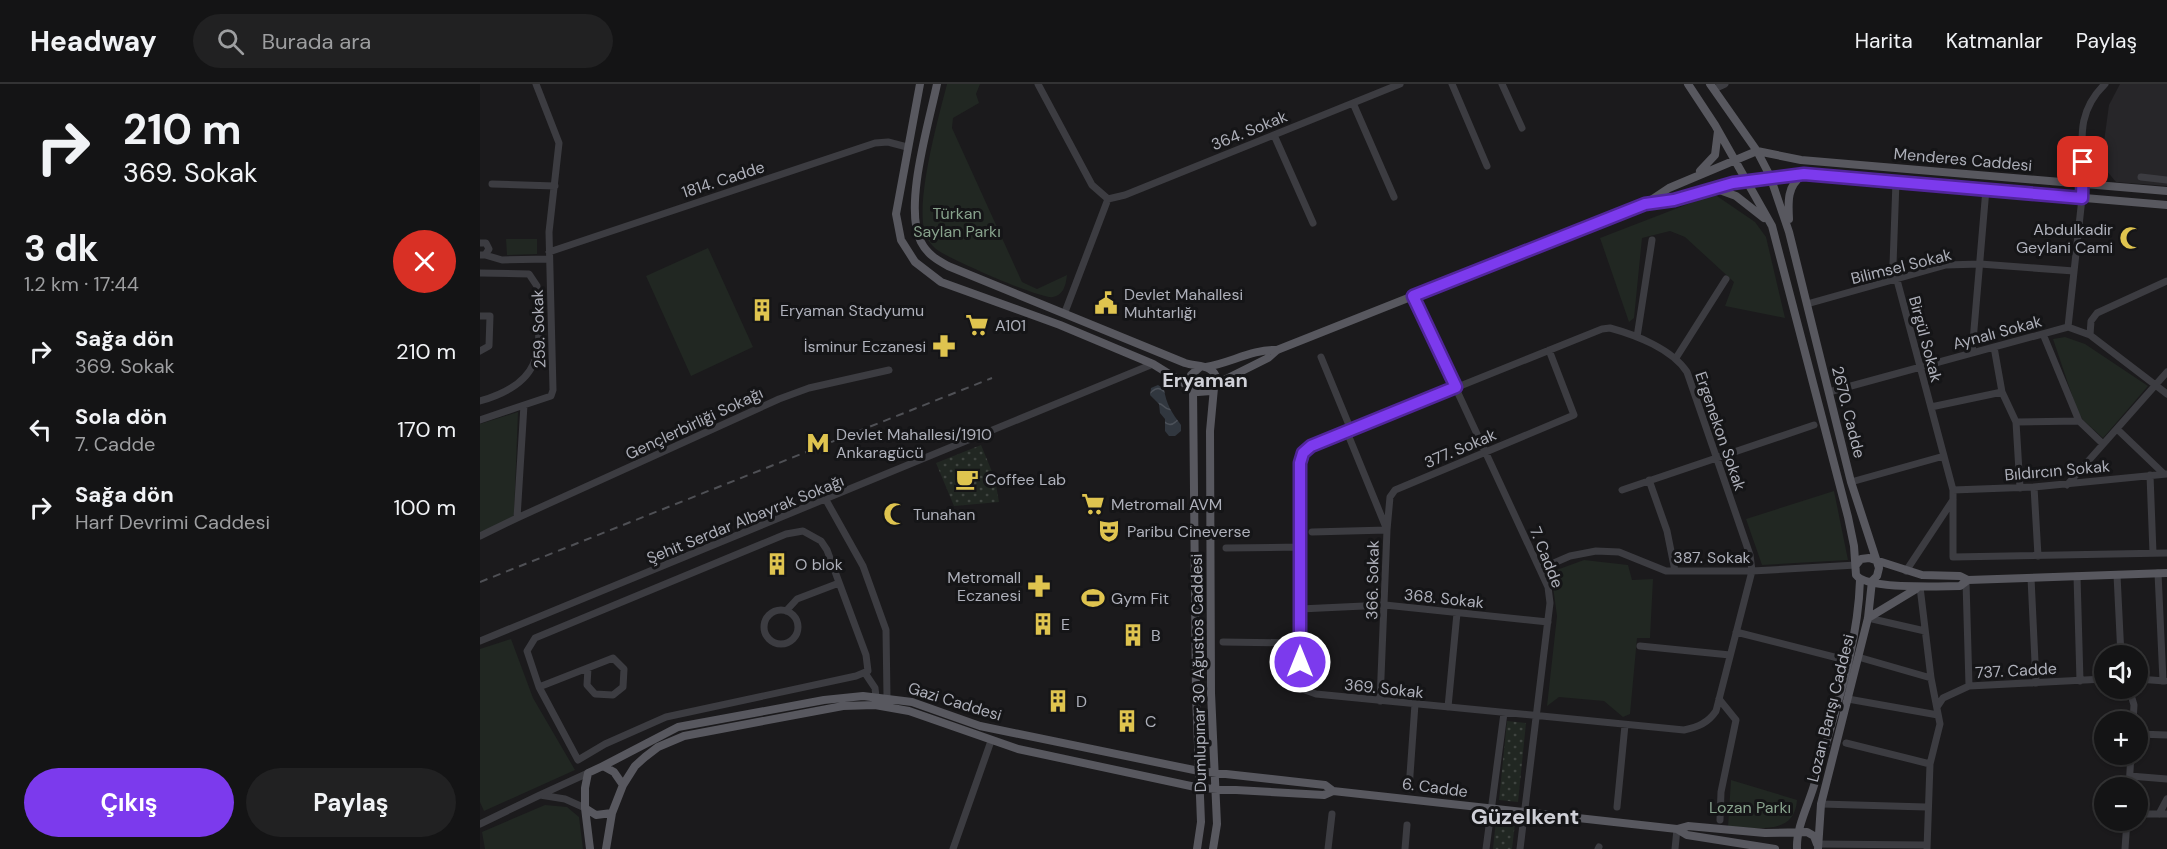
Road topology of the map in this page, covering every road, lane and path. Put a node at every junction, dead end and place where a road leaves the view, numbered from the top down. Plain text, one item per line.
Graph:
1 (536, 84) edge
2 (920, 84) edge
3 (937, 84) edge
4 (1038, 84) edge
5 (1400, 84) edge
6 (1452, 84) edge
7 (1502, 84) edge
8 (1688, 84) edge
9 (1725, 84) edge
10 (2105, 84) edge
11 (1712, 86) edge
12 (1353, 103) junction
13 (1522, 128) dead end
14 (1718, 130) junction
15 (1274, 135) junction
16 (908, 147) junction
17 (1757, 151) junction
18 (1735, 160) junction
19 (1487, 166) dead end
20 (1804, 174) junction
21 (1770, 176) junction
22 (2141, 177) dead end
23 (1691, 178) junction
24 (2167, 180) edge
25 (1746, 181) junction
26 (1896, 181) junction
27 (492, 184) dead end
28 (2083, 184) junction
29 (555, 186) junction
30 (1711, 187) junction
31 (1986, 189) junction
32 (2167, 191) edge
33 (1394, 198) dead end
34 (2082, 198) junction
35 (1108, 199) junction
36 (1645, 204) junction
37 (2167, 205) edge
38 (1313, 223) dead end
39 (1772, 226) junction
40 (1789, 232) junction
41 (1652, 240) dead end
42 (480, 243) edge
43 (483, 255) edge
44 (549, 255) junction
45 (1980, 264) junction
46 (2074, 271) junction
47 (480, 273) edge
48 (1725, 279) dead end
49 (1896, 279) junction
50 (2167, 281) edge
51 (1413, 296) junction
52 (1807, 304) junction
53 (1065, 312) junction
54 (480, 316) edge
55 (1060, 325) junction
56 (2068, 327) junction
57 (2043, 334) junction
58 (2090, 335) junction
59 (1637, 337) junction
60 (1994, 347) junction
61 (1277, 350) junction
62 (1549, 350) junction
63 (480, 351) edge
64 (1972, 353) junction
65 (1321, 357) dead end
66 (1676, 358) junction
67 (1153, 364) junction
68 (1202, 367) junction
69 (1920, 367) junction
70 (889, 370) dead end
71 (2167, 372) edge
72 (2156, 384) junction
73 (1215, 386) junction
74 (1192, 387) junction
75 (1456, 387) junction
76 (1829, 392) junction
77 (2002, 392) junction
78 (2167, 393) edge
79 (480, 401) edge
80 (524, 405) junction
81 (1931, 407) junction
82 (480, 420) edge
83 (2079, 421) junction
84 (2016, 422) junction
85 (1814, 425) dead end
86 (2117, 429) junction
87 (1349, 431) junction
88 (2103, 444) junction
89 (1486, 451) junction
90 (1944, 456) junction
91 (1716, 458) junction
92 (2166, 474) edge
93 (2150, 475) junction
94 (1649, 480) junction
95 (1851, 482) junction
96 (2067, 484) junction
97 (2020, 488) junction
98 (2034, 488) junction
99 (1622, 490) dead end
100 (1953, 490) junction
101 (826, 500) junction
102 (1953, 500) junction
103 (517, 518) junction
104 (1387, 530) junction
105 (1312, 532) dead end
106 (480, 536) edge
107 (1300, 547) junction
108 (1226, 548) dead end
109 (2167, 553) edge
110 (2153, 554) junction
111 (2038, 555) junction
112 (1876, 561) junction
113 (1856, 565) junction
114 (1540, 569) junction
115 (1675, 571) junction
116 (1752, 571) junction
117 (1906, 571) junction
118 (2162, 573) edge
119 (2117, 575) junction
120 (2077, 576) junction
121 (2031, 578) junction
122 (1860, 580) junction
123 (1872, 581) junction
124 (1967, 581) junction
125 (839, 583) junction
126 (1920, 587) junction
127 (1385, 605) junction
128 (1300, 609) junction
129 (786, 611) junction
130 (1457, 613) junction
131 (1868, 618) junction
132 (1548, 622) junction
133 (1736, 632) junction
134 (1925, 632) junction
135 (480, 641) edge
136 (1223, 642) dead end
137 (1300, 643) junction
138 (2120, 645) edge
139 (1640, 646) dead end
140 (1730, 655) junction
141 (1858, 657) junction
142 (1838, 658) dead end
143 (588, 668) junction
144 (865, 673) junction
145 (1931, 678) junction
146 (2094, 680) edge
147 (2148, 680) edge
148 (2080, 681) junction
149 (2165, 681) edge
150 (2036, 683) junction
151 (1969, 686) junction
152 (539, 687) junction
153 (886, 697) junction
154 (1719, 699) junction
155 (1848, 699) junction
156 (875, 701) junction
157 (1380, 701) junction
158 (1415, 704) junction
159 (1448, 707) junction
160 (1937, 707) junction
161 (1716, 711) joint
162 (1504, 713) junction
163 (1536, 716) junction
164 (1938, 716) junction
165 (1625, 725) junction
166 (2148, 734) edge
167 (1022, 735) junction
168 (2167, 735) edge
169 (991, 741) junction
170 (1846, 743) dead end
171 (1018, 749) junction
172 (1930, 764) junction
173 (2130, 765) edge
174 (603, 766) junction
175 (1199, 771) junction
176 (1215, 772) junction
177 (588, 773) junction
178 (2130, 776) joint
179 (2167, 779) edge
180 (623, 785) junction
181 (1200, 788) junction
182 (1216, 788) junction
183 (1409, 789) dead end
184 (1333, 790) junction
185 (540, 795) junction
186 (2167, 799) edge
187 (1821, 804) junction
188 (1617, 807) dead end
189 (1926, 807) junction
190 (585, 808) junction
191 (1491, 809) junction
192 (1524, 812) junction
193 (612, 813) junction
194 (1332, 814) dead end
195 (2163, 814) edge
196 (1720, 820) dead end
197 (480, 824) edge
198 (1407, 825) dead end
199 (1677, 829) junction
200 (2126, 831) edge
201 (1798, 834) junction
202 (1817, 847) edge
203 (1927, 847) edge
204 (590, 849) edge
205 (606, 849) edge
206 (953, 849) edge
207 (1197, 849) edge
208 (1214, 849) edge
209 (1328, 849) edge
210 (1405, 849) edge
211 (1486, 849) edge
212 (1520, 849) edge
213 (1675, 849) edge
214 (1775, 849) edge
215 (1797, 849) edge
216 (2125, 849) edge

1 - 29 street, 259. Sokak
2 - 16 main road
3 - 53 main road
4 - 35 street
5 - 12 street, 364. Sokak
6 - 19 street
7 - 13 street
8 - 14 main road, 2670. Cadde
9 - 11 street
10 - 28 street
11 - 17 main road, 2670. Cadde
12 - 15 street, 364. Sokak
12 - 33 street
14 - 18 main road, 2670. Cadde
14 - 23 main road
15 - 35 street, 364. Sokak
15 - 38 street
16 - 44 street, 1814. Cadde
16 - 55 main road
17 - 18 main road
17 - 21 main road, 2670. Cadde
17 - 28 main road, Menderes Caddesi
18 - 23 main road
18 - 25 main road, 2670. Cadde
20 - 21 main road, Menderes Caddesi
20 - 26 main road, Menderes Caddesi
20 - 40 main road
21 - 25 main road, Menderes Caddesi
21 - 40 main road, 2670. Cadde
22 - 24 street
23 - 36 main road
25 - 30 main road, Menderes Caddesi
25 - 39 main road, 2670. Cadde
26 - 31 main road, Menderes Caddesi
26 - 49 street, Birgül Sokak
27 - 29 street
28 - 32 main road, Menderes Caddesi
28 - 34 main road
29 - 44 street, 259. Sokak
30 - 36 main road, Menderes Caddesi
30 - 39 main road
31 - 34 main road, Menderes Caddesi
31 - 45 street
34 - 37 main road, Menderes Caddesi
34 - 46 street
35 - 53 street
36 - 51 main road
39 - 113 main road, 2670. Cadde
40 - 52 main road, 2670. Cadde
41 - 59 street
42 - 43 street
43 - 44 street, 1814. Cadde
44 - 80 street, 259. Sokak
45 - 46 street, Bilimsel Sokak
45 - 49 street, Bilimsel Sokak
45 - 64 street
46 - 56 street
47 - 79 street
48 - 66 street
49 - 52 street, Bilimsel Sokak
49 - 69 street, Birgül Sokak
50 - 58 street
51 - 61 main road
51 - 75 street, 7. Cadde
52 - 76 main road, 2670. Cadde
53 - 55 main road
53 - 68 main road
54 - 63 street
55 - 67 main road
56 - 57 street, Aynalı Sokak
56 - 58 street
57 - 60 street, Aynalı Sokak
57 - 83 street
58 - 72 street
59 - 62 street, Ergenekon Sokak
59 - 66 street, Ergenekon Sokak
60 - 64 street, Aynalı Sokak
60 - 77 street
61 - 68 main road
61 - 73 main road
62 - 75 street, Ergenekon Sokak
62 - 89 street, 377. Sokak
64 - 69 street, Aynalı Sokak
65 - 87 street, 366. Sokak
66 - 91 street, Ergenekon Sokak
67 - 74 main road
67 - 101 street, Şehit Serdar Albayrak Sokağı
68 - 73 main road
68 - 74 main road
69 - 76 street, Aynalı Sokak
69 - 81 street, Birgül Sokak
70 - 103 street, Gençlerbirliği Sokağı
71 - 72 street
72 - 78 street
72 - 86 street
73 - 74 main road
73 - 176 main road, Dumlupınar 30 Ağustos Caddesi
74 - 175 main road, Dumlupınar 30 Ağustos Caddesi
75 - 87 street, 369. Sokak
75 - 89 street, 7. Cadde
76 - 95 main road, 2670. Cadde
77 - 81 street
77 - 84 street
80 - 82 street
80 - 103 street
81 - 90 street, Birgül Sokak
83 - 84 street
83 - 88 street, Bıldırcın Sokak
84 - 97 street
85 - 91 street
86 - 88 street
86 - 92 street, Bıldırcın Sokak
87 - 104 street, 366. Sokak
87 - 107 street, 369. Sokak
88 - 96 street
89 - 104 street, 377. Sokak
89 - 114 street, 7. Cadde
90 - 95 street
90 - 100 street, Birgül Sokak
91 - 94 street
91 - 116 street, Ergenekon Sokak
92 - 93 street, Bıldırcın Sokak
93 - 96 street, Bıldırcın Sokak
93 - 110 street
94 - 99 street
94 - 115 street
95 - 112 main road, 2670. Cadde
96 - 98 street, Bıldırcın Sokak
97 - 98 street, Bıldırcın Sokak
97 - 100 street, Bıldırcın Sokak
98 - 111 street
100 - 102 street, Birgül Sokak
101 - 135 street, Şehit Serdar Albayrak Sokağı
101 - 153 street
102 - 111 street, Birgül Sokak
102 - 117 street
103 - 106 street
104 - 105 street
104 - 127 street, 366. Sokak
107 - 108 street
107 - 128 street, 369. Sokak
109 - 110 street
110 - 111 street
112 - 113 main road
112 - 117 main road
112 - 123 main road
113 - 116 street, 387. Sokak
113 - 122 main road
114 - 115 street, 387. Sokak
114 - 132 street, 7. Cadde
115 - 116 street, 387. Sokak
116 - 133 street, Ergenekon Sokak
117 - 124 main road
118 - 119 main road
118 - 149 street
119 - 120 main road
119 - 138 street
120 - 121 main road
120 - 148 street
121 - 124 main road
121 - 150 street
122 - 123 main road
122 - 201 main road, Lozan Barışı Caddesi
123 - 126 main road
123 - 131 main road, Lozan Barışı Caddesi
124 - 126 main road
124 - 151 street
125 - 129 street
125 - 144 street
125 - 152 street
126 - 131 main road
126 - 134 street
127 - 128 street, 368. Sokak
127 - 130 street, 368. Sokak
127 - 157 street, 366. Sokak
128 - 137 street, 369. Sokak
129 - 129 street
130 - 132 street, 368. Sokak
130 - 159 street
131 - 134 street
131 - 141 main road, Lozan Barışı Caddesi
132 - 163 street, 7. Cadde
133 - 140 street, Ergenekon Sokak
133 - 142 street
134 - 145 street
136 - 137 street
137 - 157 street, 369. Sokak
139 - 140 street
140 - 154 street, Ergenekon Sokak
141 - 145 street
141 - 155 main road, Lozan Barışı Caddesi
143 - 143 street
143 - 152 street
144 - 152 street
144 - 156 street
145 - 160 street
146 - 148 street, 737. Cadde
147 - 149 street
148 - 150 street, 737. Cadde
150 - 151 street, 737. Cadde
151 - 160 street, 737. Cadde
153 - 156 main road, Gazi Caddesi
153 - 167 main road, Gazi Caddesi
154 - 161 street, Ergenekon Sokak
154 - 196 street
155 - 164 street
155 - 187 main road, Lozan Barışı Caddesi
156 - 169 main road, Gazi Caddesi
156 - 174 main road, Gazi Caddesi
156 - 180 main road, Gazi Caddesi
157 - 158 street, 369. Sokak
158 - 159 street, 369. Sokak
158 - 183 street
159 - 162 street, 369. Sokak
160 - 164 street
161 - 165 street, 369. Sokak
162 - 163 street, 369. Sokak
162 - 191 street
163 - 165 street, 369. Sokak
163 - 192 street, 7. Cadde
164 - 172 street
165 - 188 street
166 - 168 street
167 - 171 main road
167 - 175 main road, Gazi Caddesi
169 - 171 main road, Gazi Caddesi
169 - 206 street
170 - 172 street
171 - 181 main road, Gazi Caddesi
172 - 189 street
173 - 178 street
174 - 177 main road
174 - 180 main road
175 - 176 main road, 6. Cadde
175 - 181 main road, Dumlupınar 30 Ağustos Caddesi
176 - 182 main road, Dumlupınar 30 Ağustos Caddesi
176 - 184 main road, 6. Cadde
177 - 185 street
177 - 190 main road
178 - 179 street
180 - 193 main road
181 - 182 main road, 6. Cadde
181 - 207 main road, Dumlupınar 30 Ağustos Caddesi
182 - 184 main road, 6. Cadde
182 - 208 main road, Dumlupınar 30 Ağustos Caddesi
184 - 191 main road, 6. Cadde
185 - 190 street
185 - 197 street
186 - 195 street
187 - 189 street
187 - 202 main road, Lozan Barışı Caddesi
189 - 203 street
190 - 193 main road
190 - 204 main road
191 - 192 main road, 6. Cadde
191 - 211 street
192 - 199 main road, 6. Cadde
192 - 212 street, 7. Cadde
193 - 205 main road
194 - 209 street
198 - 210 street
199 - 201 main road, 6. Cadde
199 - 213 street
199 - 214 main road, 6. Cadde
200 - 216 street
201 - 202 main road
201 - 215 main road, Lozan Barışı Caddesi
202 - 203 street

